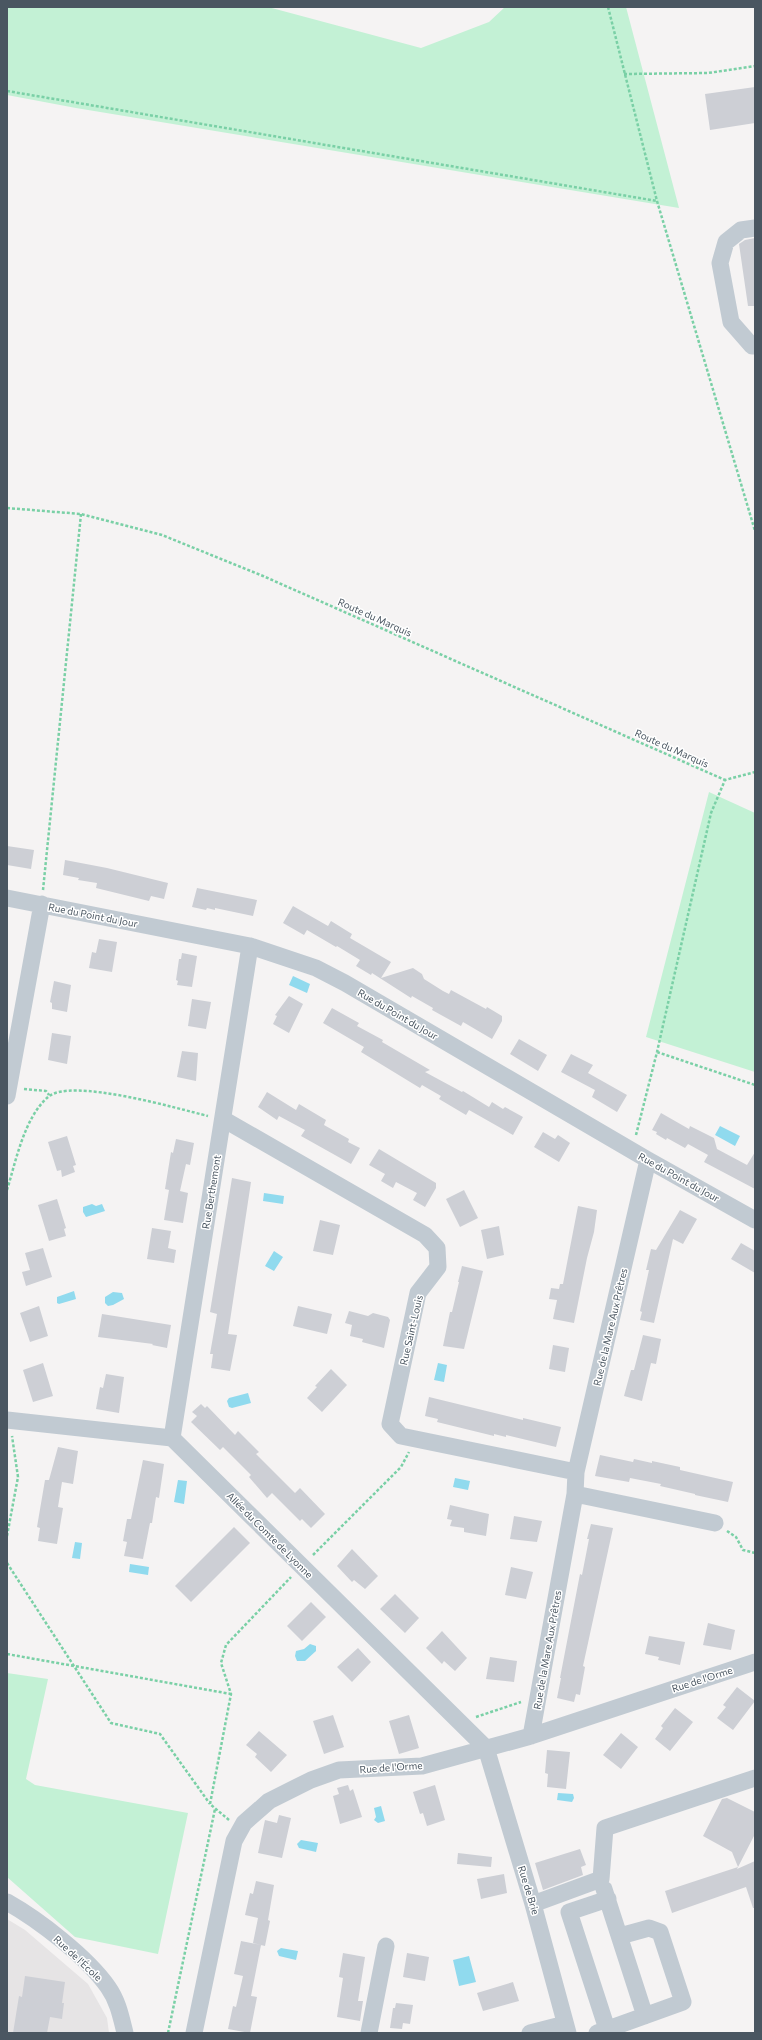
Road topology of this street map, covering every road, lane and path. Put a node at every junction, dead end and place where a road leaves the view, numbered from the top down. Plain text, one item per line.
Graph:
1 (608, 7) edge
2 (755, 66) edge
3 (624, 74) junction
4 (7, 91) edge
5 (657, 201) junction
6 (755, 228) edge
7 (755, 346) edge
8 (7, 508) edge
9 (81, 514) junction
10 (755, 531) edge
11 (755, 772) edge
12 (725, 780) junction
13 (7, 898) edge
14 (42, 904) junction
15 (250, 946) junction
16 (657, 1052) junction
17 (755, 1086) edge
18 (23, 1089) dead end
19 (49, 1095) junction
20 (7, 1096) edge
21 (223, 1119) junction
22 (632, 1150) junction
23 (648, 1160) junction
24 (7, 1190) edge
25 (755, 1220) edge
26 (8, 1420) edge
27 (172, 1438) junction
28 (415, 1440) junction
29 (576, 1472) junction
30 (575, 1494) junction
31 (714, 1523) joint
32 (7, 1536) edge
33 (755, 1553) edge
34 (7, 1564) edge
35 (302, 1566) junction
36 (7, 1654) edge
37 (755, 1662) edge
38 (72, 1665) junction
39 (231, 1694) junction
40 (538, 1696) junction
41 (460, 1722) junction
42 (531, 1736) junction
43 (486, 1748) junction
44 (755, 1778) edge
45 (210, 1804) junction
46 (215, 1809) junction
47 (240, 1829) junction
48 (601, 1879) junction
49 (608, 1898) junction
50 (7, 1902) edge
51 (533, 1904) junction
52 (620, 1936) junction
53 (386, 1946) dead end
54 (646, 2016) junction
55 (566, 2028) edge
56 (602, 2031) edge
57 (124, 2033) edge
58 (168, 2033) edge
59 (194, 2033) edge
60 (369, 2033) edge
61 (530, 2033) edge

1 - 3 path
2 - 3 path
3 - 5 path
4 - 5 path
5 - 10 path
6 - 7 street
8 - 9 path, Route du Marquis
9 - 12 path, Route du Marquis
9 - 14 path
11 - 12 path
12 - 16 path
13 - 14 street, Rue du Point du Jour
14 - 15 street, Rue du Point du Jour
14 - 20 street
15 - 21 street, Rue Berthemont
15 - 22 street, Rue du Point du Jour
16 - 17 path
16 - 22 path
18 - 19 path
19 - 21 path
19 - 24 path
21 - 27 street, Rue Berthemont
21 - 28 street, Rue Saint-Louis
22 - 23 street, Rue du Point du Jour
23 - 25 street, Rue du Point du Jour
23 - 29 street, Rue de la Mare Aux Prêtres
26 - 27 street
26 - 32 path
27 - 35 street, Allée du Comte de Lyonne
28 - 29 street, Rue Saint-Louis
28 - 35 path
29 - 30 street, Rue de la Mare Aux Prêtres
30 - 31 street
30 - 40 street, Rue de la Mare Aux Prêtres
31 - 33 path
34 - 38 path
35 - 39 path
35 - 41 street, Allée du Comte de Lyonne
36 - 38 path
37 - 42 street, Rue de l'Orme
38 - 39 path
38 - 45 path
39 - 45 path
40 - 41 path
40 - 42 street, Rue de la Mare Aux Prêtres
41 - 43 street, Allée du Comte de Lyonne
42 - 43 street, Rue de l'Orme
43 - 47 street, Rue de l'Orme
43 - 51 street, Rue de Brie
44 - 48 street
45 - 46 path
46 - 47 path
46 - 58 path
47 - 59 street, Rue de l'Orme
48 - 49 street
48 - 51 street
49 - 52 street
49 - 56 street
50 - 57 street, Rue de l'École
51 - 55 street, Rue de Brie
52 - 54 street
52 - 54 street
53 - 60 street
54 - 56 street
55 - 61 street

